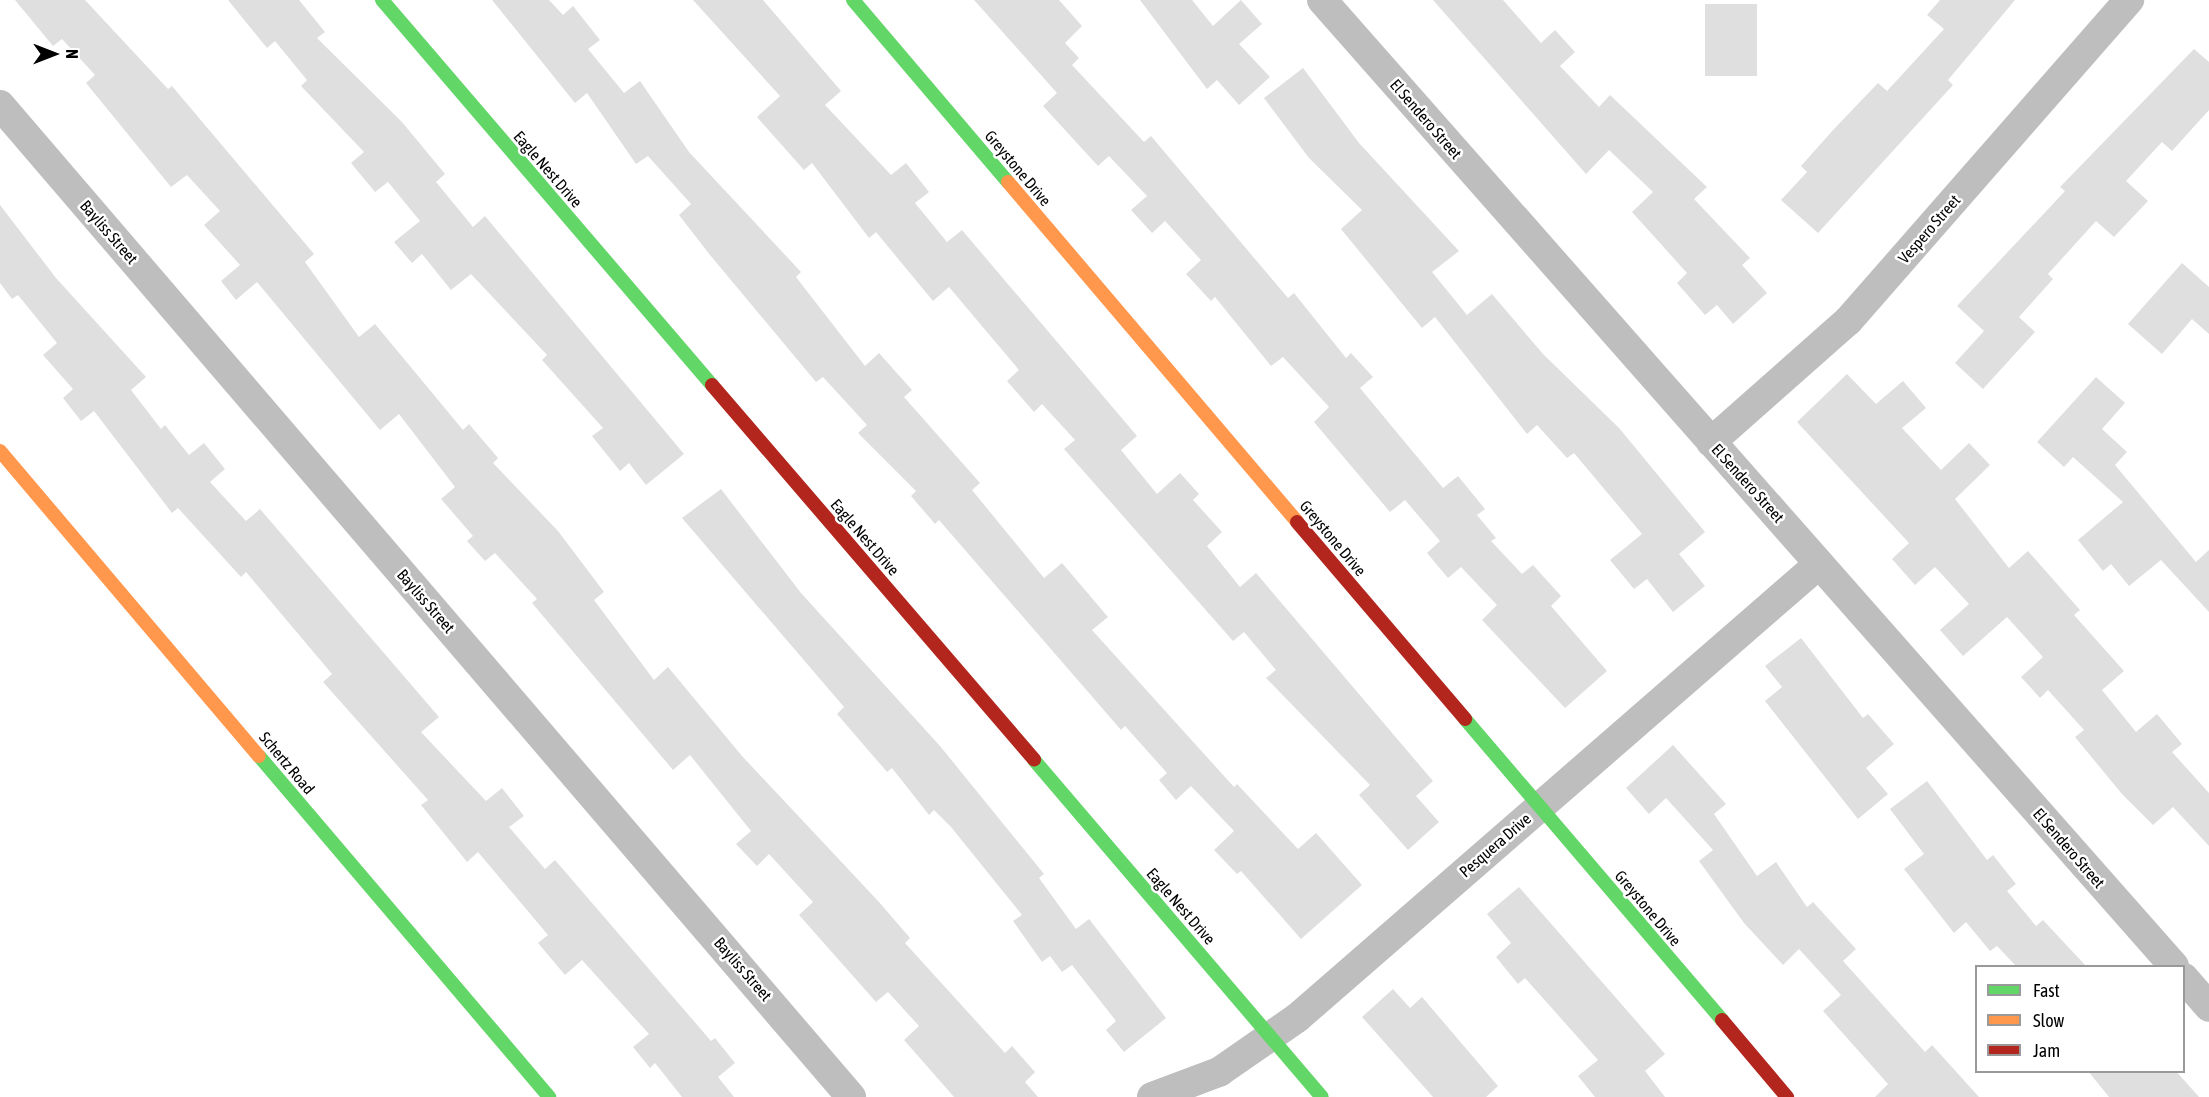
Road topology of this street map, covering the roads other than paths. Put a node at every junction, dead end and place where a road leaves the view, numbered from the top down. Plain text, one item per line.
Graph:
1 (382, 0) edge
2 (853, 0) edge
3 (1322, 0) edge
4 (2129, 0) edge
5 (0, 105) edge
6 (1711, 442) junction
7 (0, 451) edge
8 (1819, 564) junction
9 (1540, 807) junction
10 (2173, 965) edge
11 (2185, 979) edge
12 (2209, 1006) edge
13 (1271, 1037) junction
14 (549, 1097) edge
15 (851, 1097) edge
16 (1152, 1097) edge
17 (1322, 1097) edge
18 (1787, 1097) edge

1 - 13 street, Eagle Nest Drive
2 - 9 street, Greystone Drive
3 - 6 street, El Sendero Street
4 - 6 street, Vespero Street
5 - 15 street, Bayliss Street
6 - 8 street, El Sendero Street
7 - 14 street, Schertz Road
8 - 9 street, Pesquera Drive
8 - 10 street, El Sendero Street
9 - 13 street, Pesquera Drive
9 - 18 street, Greystone Drive
11 - 12 street
13 - 16 street, Pesquera Drive
13 - 17 street, Eagle Nest Drive

